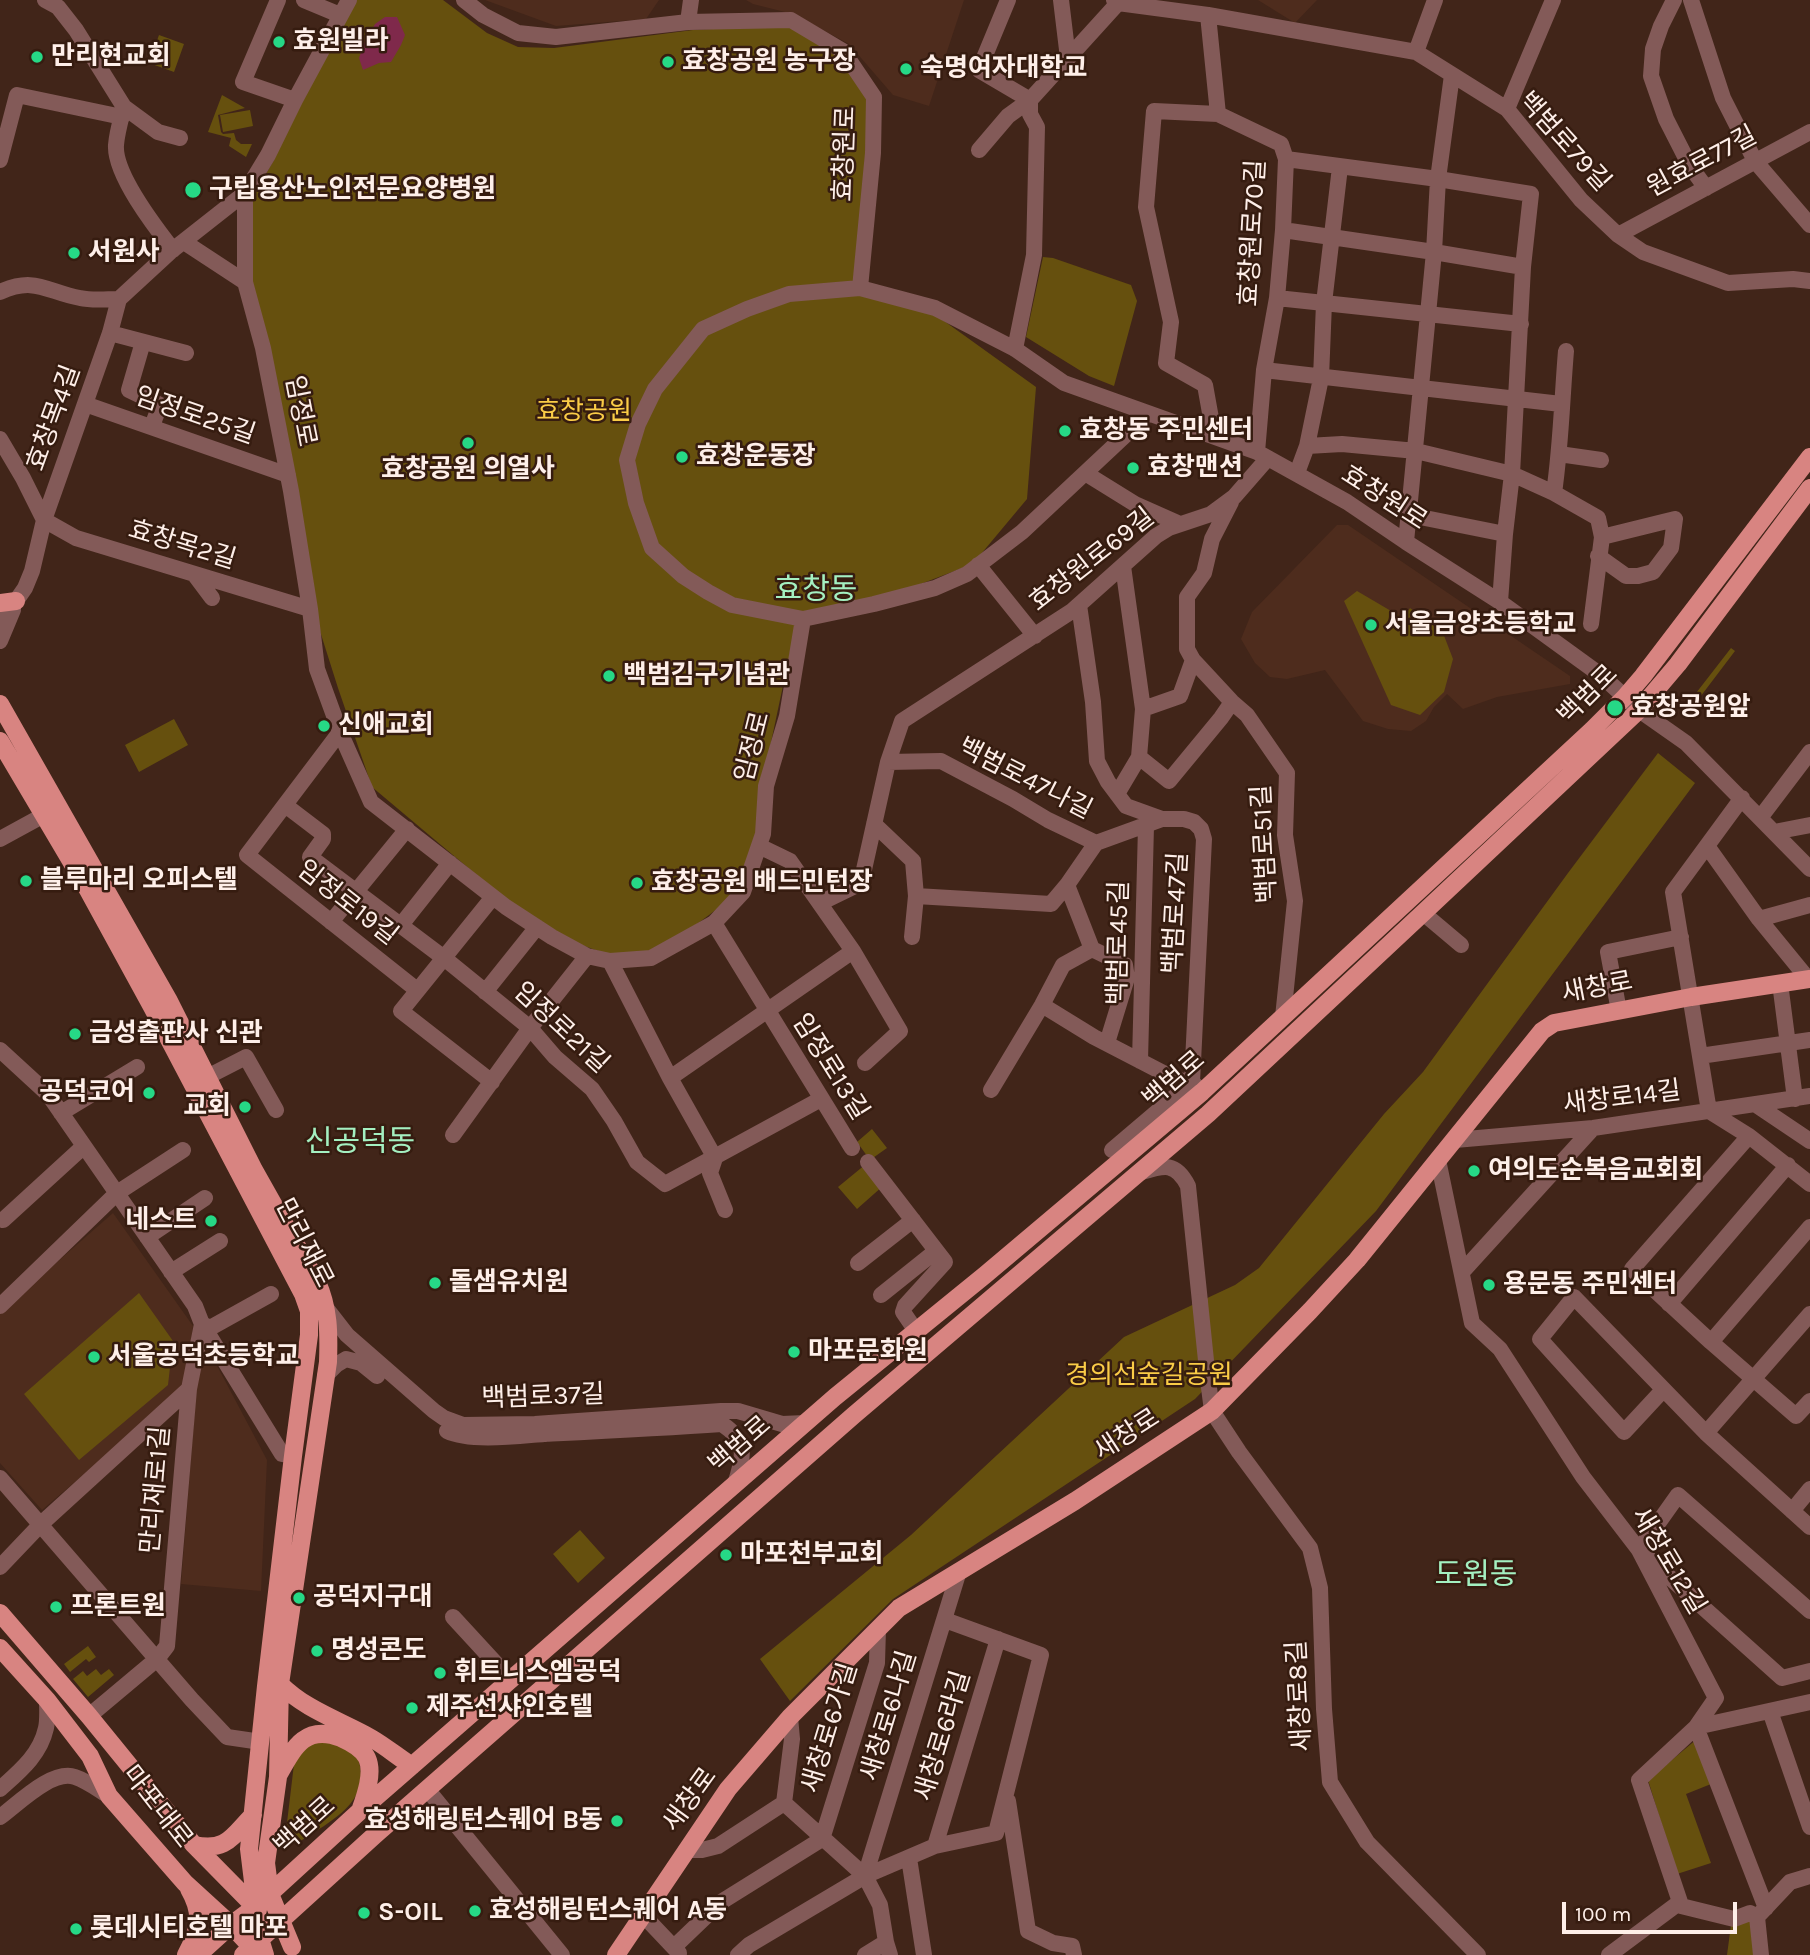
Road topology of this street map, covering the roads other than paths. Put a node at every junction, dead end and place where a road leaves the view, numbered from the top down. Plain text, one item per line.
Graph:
1 (45, 0) edge
2 (278, 0) edge
3 (304, 0) edge
4 (349, 0) edge
5 (464, 0) edge
6 (691, 0) edge
7 (1008, 0) edge
8 (1061, 0) edge
9 (1436, 0) edge
10 (1553, 0) edge
11 (1674, 0) edge
12 (1691, 0) edge
13 (1116, 1) edge
14 (340, 15) junction
15 (1208, 15) junction
16 (688, 22) junction
17 (1416, 52) junction
18 (1068, 58) junction
19 (1452, 75) junction
20 (295, 100) junction
21 (1030, 100) junction
22 (1507, 110) junction
23 (123, 112) junction
24 (1219, 114) junction
25 (1810, 132) edge
26 (180, 138) dead end
27 (979, 150) dead end
28 (1, 155) edge
29 (1286, 159) junction
30 (1755, 161) junction
31 (1340, 167) junction
32 (1438, 179) junction
33 (1706, 188) junction
34 (245, 194) junction
35 (1810, 225) edge
36 (1283, 230) junction
37 (1618, 235) junction
38 (1331, 238) junction
39 (178, 246) junction
40 (1434, 252) junction
41 (1523, 267) junction
42 (1810, 281) edge
43 (246, 282) junction
44 (860, 288) junction
45 (0, 292) edge
46 (119, 299) junction
47 (1277, 299) junction
48 (1324, 303) junction
49 (1428, 314) junction
50 (1521, 324) junction
51 (110, 333) junction
52 (143, 342) junction
53 (1015, 349) junction
54 (1566, 351) dead end
55 (186, 353) dead end
56 (1264, 370) junction
57 (1321, 378) junction
58 (1421, 389) junction
59 (1517, 399) junction
60 (85, 404) junction
61 (1561, 404) junction
62 (1148, 414) junction
63 (152, 426) junction
64 (1214, 435) junction
65 (0, 439) edge
66 (1307, 446) junction
67 (1416, 451) junction
68 (1559, 454) junction
69 (1263, 455) junction
70 (1810, 457) edge
71 (1601, 460) dead end
72 (1085, 473) junction
73 (1297, 473) junction
74 (1512, 474) junction
75 (288, 475) junction
76 (1810, 488) edge
77 (1553, 493) junction
78 (1234, 497) junction
79 (1410, 515) junction
80 (44, 520) junction
81 (1180, 524) junction
82 (1504, 534) junction
83 (1602, 537) junction
84 (1406, 542) junction
85 (1598, 556) junction
86 (978, 565) junction
87 (1123, 566) junction
88 (194, 574) junction
89 (212, 598) dead end
90 (8, 602) edge
91 (1500, 603) junction
92 (1079, 605) junction
93 (310, 609) junction
94 (1690, 615) junction
95 (0, 619) edge
96 (803, 620) junction
97 (1591, 624) dead end
98 (1706, 626) junction
99 (1035, 636) junction
100 (0, 641) edge
101 (1193, 660) junction
102 (1625, 697) junction
103 (1232, 702) junction
104 (0, 704) edge
105 (1143, 709) junction
106 (1639, 710) junction
107 (340, 732) junction
108 (0, 741) edge
109 (1810, 752) edge
110 (1139, 757) junction
111 (888, 762) junction
112 (1562, 770) junction
113 (1117, 794) junction
114 (1742, 798) junction
115 (285, 806) junction
116 (44, 815) junction
117 (1760, 818) junction
118 (1162, 819) junction
119 (874, 824) junction
120 (1810, 825) edge
121 (1146, 826) junction
122 (407, 829) junction
123 (1774, 832) junction
124 (0, 839) edge
125 (1097, 843) junction
126 (759, 846) junction
127 (1707, 846) junction
128 (450, 863) junction
129 (1810, 869) edge
130 (1067, 885) junction
131 (356, 892) junction
132 (916, 896) junction
133 (493, 897) junction
134 (820, 903) junction
135 (1810, 905) edge
136 (1423, 913) junction
137 (1759, 919) junction
138 (331, 922) junction
139 (714, 923) junction
140 (401, 925) junction
141 (537, 927) junction
142 (912, 937) dead end
143 (1681, 937) junction
144 (1461, 946) dead end
145 (1092, 950) junction
146 (853, 951) junction
147 (587, 956) junction
148 (444, 958) junction
149 (610, 961) junction
150 (1809, 979) edge
151 (1780, 983) junction
152 (417, 990) junction
153 (485, 992) junction
154 (1691, 997) junction
155 (1042, 1005) junction
156 (1619, 1010) junction
157 (767, 1012) junction
158 (1283, 1017) junction
159 (530, 1028) junction
160 (178, 1037) junction
161 (1810, 1040) edge
162 (1107, 1043) junction
163 (1787, 1043) junction
164 (0, 1050) edge
165 (1700, 1056) junction
166 (1140, 1061) junction
167 (864, 1063) dead end
168 (137, 1067) dead end
169 (207, 1077) junction
170 (670, 1078) junction
171 (492, 1082) junction
172 (1197, 1087) junction
173 (991, 1090) dead end
174 (1803, 1098) edge
175 (821, 1099) junction
176 (1755, 1104) junction
177 (276, 1110) dead end
178 (1709, 1111) junction
179 (61, 1114) junction
180 (1208, 1114) junction
181 (1593, 1128) junction
182 (1185, 1134) junction
183 (453, 1135) dead end
184 (1749, 1136) junction
185 (1455, 1140) junction
186 (1810, 1141) edge
187 (84, 1146) junction
188 (852, 1148) dead end
189 (183, 1150) dead end
190 (1112, 1150) dead end
191 (715, 1158) junction
192 (1438, 1160) junction
193 (867, 1162) dead end
194 (1788, 1166) junction
195 (1173, 1168) junction
196 (1139, 1173) junction
197 (1810, 1184) edge
198 (117, 1193) junction
199 (205, 1198) dead end
200 (725, 1210) dead end
201 (4, 1220) dead end
202 (913, 1220) junction
203 (1810, 1227) edge
204 (147, 1237) junction
205 (220, 1241) dead end
206 (936, 1251) junction
207 (858, 1263) dead end
208 (171, 1272) junction
209 (1462, 1272) junction
210 (309, 1286) junction
211 (271, 1294) dead end
212 (881, 1295) dead end
213 (2, 1301) edge
214 (1669, 1304) junction
215 (326, 1308) junction
216 (1810, 1314) edge
217 (202, 1324) junction
218 (916, 1331) junction
219 (1712, 1342) junction
220 (326, 1377) junction
221 (1754, 1378) junction
222 (189, 1389) junction
223 (1663, 1390) junction
224 (835, 1396) junction
225 (1810, 1401) edge
226 (1212, 1411) junction
227 (854, 1415) junction
228 (805, 1423) junction
229 (1706, 1433) junction
230 (293, 1456) junction
231 (0, 1478) edge
232 (735, 1484) junction
233 (1810, 1489) edge
234 (1792, 1511) junction
235 (41, 1524) junction
236 (1810, 1527) edge
237 (1639, 1550) junction
238 (0, 1567) edge
239 (959, 1571) junction
240 (618, 1586) junction
241 (637, 1605) junction
242 (1810, 1611) edge
243 (0, 1613) edge
244 (453, 1616) dead end
245 (945, 1620) junction
246 (878, 1629) junction
247 (998, 1639) junction
248 (0, 1648) edge
249 (157, 1658) junction
250 (1810, 1671) edge
251 (511, 1680) junction
252 (280, 1684) junction
253 (47, 1700) junction
254 (1810, 1702) edge
255 (1770, 1711) junction
256 (89, 1716) junction
257 (790, 1717) junction
258 (1696, 1727) junction
259 (261, 1742) junction
260 (412, 1766) junction
261 (278, 1777) junction
262 (0, 1789) edge
263 (427, 1789) junction
264 (1006, 1791) junction
265 (109, 1796) junction
266 (784, 1804) junction
267 (360, 1811) junction
268 (253, 1815) junction
269 (0, 1817) edge
270 (1810, 1827) edge
271 (822, 1839) junction
272 (194, 1846) junction
273 (935, 1846) junction
274 (686, 1850) junction
275 (909, 1858) junction
276 (865, 1876) junction
277 (1810, 1876) edge
278 (185, 1883) junction
279 (314, 1890) junction
280 (270, 1894) junction
281 (1676, 1905) junction
282 (256, 1907) junction
283 (1762, 1912) junction
284 (643, 1915) junction
285 (231, 1925) junction
286 (262, 1942) edge
287 (888, 1949) edge
288 (295, 1951) edge
289 (678, 1951) edge
290 (1073, 1951) edge
291 (186, 1955) edge
292 (198, 1955) edge
293 (562, 1955) edge
294 (616, 1955) edge
295 (738, 1955) edge
296 (865, 1955) edge
297 (924, 1955) edge
298 (1478, 1955) edge
299 (1611, 1955) edge
300 (1761, 1955) edge

1 - 23 street
2 - 20 street
3 - 14 street
4 - 14 street
5 - 16 street, 효창원로
6 - 16 street
7 - 21 street
8 - 18 street
9 - 17 street
10 - 22 street
11 - 33 street
12 - 30 street
13 - 15 street, 백범로79길
13 - 18 street
14 - 20 street
15 - 17 street, 백범로79길
15 - 24 street
16 - 44 street, 효창원로
17 - 19 street, 백범로79길
18 - 21 street
19 - 22 street, 백범로79길
19 - 32 street
20 - 34 street
21 - 27 street
21 - 53 street
22 - 37 street, 백범로79길
23 - 26 street
23 - 28 street
23 - 39 street
24 - 29 street, 효창원로70길
24 - 64 street
25 - 30 street, 원효로77길
29 - 31 street
29 - 36 street, 효창원로70길
30 - 33 street, 원효로77길
30 - 35 street
31 - 32 street
31 - 38 street
32 - 40 street
32 - 41 street
33 - 37 street, 원효로77길
34 - 39 street
34 - 43 street, 임정로
36 - 38 street
36 - 47 street, 효창원로70길
37 - 42 street, 백범로79길
38 - 40 street
38 - 48 street
39 - 43 street
39 - 46 street
40 - 41 street
40 - 49 street
41 - 50 street
43 - 75 street, 임정로
44 - 53 street, 효창원로
44 - 96 street, 효창원로
45 - 46 street
46 - 51 street, 효창목4길
47 - 48 street
47 - 56 street, 효창원로70길
48 - 49 street
48 - 57 street
49 - 50 street
49 - 58 street
50 - 59 street
51 - 52 street
51 - 60 street, 효창목4길
52 - 55 street
52 - 63 street
53 - 62 street, 효창원로
54 - 61 street
56 - 57 street
56 - 69 street, 효창원로70길
57 - 58 street
57 - 66 street
58 - 59 street
58 - 67 street
59 - 61 street
59 - 74 street
60 - 63 street, 임정로25길
60 - 80 street, 효창목4길
61 - 68 street
62 - 64 street, 효창원로
62 - 72 street
63 - 75 street, 임정로25길
64 - 69 street, 효창원로
65 - 80 street
66 - 67 street
66 - 73 street
67 - 74 street
67 - 79 street
68 - 71 street
68 - 77 street
69 - 73 street, 효창원로
69 - 78 street, 효창원로69길
70 - 94 main road, 백범로
72 - 81 street, 효창원로69길
72 - 86 street
73 - 84 street, 효창원로
74 - 77 street
74 - 82 street
75 - 93 street, 임정로
76 - 98 main road, 백범로
77 - 83 street
78 - 81 street, 효창원로69길
78 - 101 street
79 - 82 street
79 - 84 street
80 - 88 street, 효창목2길
80 - 90 street, 효창목4길
81 - 87 street, 효창원로69길
82 - 91 street
83 - 85 street
83 - 85 street
84 - 91 street, 효창원로
85 - 97 street
86 - 96 street
86 - 99 street, 효창원로69길
87 - 92 street, 효창원로69길
87 - 105 street
88 - 89 street
88 - 93 street, 효창목2길
90 - 95 street
90 - 100 street
91 - 102 street, 효창원로
92 - 99 street, 효창원로69길
92 - 113 street, 백범로47길
93 - 107 street, 임정로
94 - 98 main road
94 - 102 main road, 백범로
96 - 126 street, 임정로
98 - 106 main road, 백범로
99 - 111 street, 효창원로69길
101 - 103 street, 백범로51길
101 - 105 street
102 - 106 street, 효창원로
102 - 112 main road, 백범로
103 - 110 street
103 - 158 street, 백범로51길
104 - 160 main road, 만리재로
105 - 110 street
106 - 112 main road, 백범로
106 - 114 street, 효창원로
107 - 115 street
107 - 122 street, 임정로
108 - 116 main road, 만리재로
109 - 117 street
110 - 113 street
111 - 119 street, 효창원로69길
111 - 125 street, 백범로47나길
112 - 136 main road, 백범로
112 - 158 main road, 백범로
113 - 118 street, 백범로47길
114 - 117 street, 효창원로
114 - 127 street
115 - 131 street, 임정로21길
115 - 138 street, 임정로19길
116 - 124 street
116 - 160 main road, 만리재로
117 - 123 street, 효창원로
118 - 121 street
118 - 172 street, 백범로47길
119 - 132 street
119 - 134 street, 효창원로69길
120 - 123 street
121 - 125 street
121 - 166 street, 백범로45길
122 - 128 street, 임정로
122 - 131 street
123 - 129 street, 효창원로
125 - 130 street
126 - 134 street
126 - 139 street, 임정로
127 - 137 street
127 - 143 street
128 - 133 street, 임정로
128 - 140 street
130 - 132 street
130 - 145 street, 백범로45길
131 - 138 street
131 - 140 street, 임정로21길
132 - 142 street
133 - 141 street, 임정로
133 - 148 street
134 - 146 street
135 - 137 street
136 - 144 street
136 - 180 main road, 백범로
137 - 150 street
138 - 152 street, 임정로19길
139 - 149 street, 임정로
139 - 157 street, 임정로13길
140 - 148 street, 임정로21길
141 - 147 street, 임정로
141 - 153 street
143 - 154 street
143 - 156 street
145 - 155 street, 백범로45길
145 - 162 street, 백범로45길
146 - 157 street, 임정로13길
146 - 167 street
147 - 149 street, 임정로
147 - 159 street
148 - 152 street
148 - 153 street, 임정로21길
149 - 170 street
150 - 151 main road, 새창로
151 - 154 main road, 새창로
151 - 163 street, 새창로14길
152 - 171 street
153 - 159 street, 임정로21길
154 - 156 main road, 새창로
154 - 165 street
155 - 162 street, 백범로45길
155 - 173 street, 백범로45길
156 - 185 main road, 새창로
157 - 170 street
157 - 175 street, 임정로13길
158 - 172 main road, 백범로
159 - 171 street
159 - 191 street, 임정로21길
160 - 169 main road, 만리재로
160 - 210 main road, 만리재로
161 - 163 street
162 - 166 street, 백범로45길
163 - 165 street
163 - 174 street, 새창로14길
164 - 179 street
165 - 178 street
166 - 172 street, 백범로45길
168 - 179 street
169 - 177 street
169 - 210 main road, 만리재로
170 - 191 street
171 - 183 street
172 - 180 main road
172 - 190 street
172 - 218 main road, 백범로
174 - 176 street, 새창로14길
175 - 188 street, 임정로13길
175 - 191 street
176 - 178 street, 새창로14길
176 - 186 street
178 - 181 street, 새창로14길
178 - 184 street
179 - 187 street
180 - 182 main road, 백범로
181 - 185 street, 새창로14길
181 - 209 street
182 - 195 street, 백범로
182 - 196 main road, 백범로
184 - 194 street
184 - 214 street
185 - 192 main road, 새창로
187 - 198 street
187 - 201 street
189 - 198 street
191 - 200 street
192 - 209 street, 새창로12길
192 - 226 main road, 새창로
193 - 202 street
194 - 197 street
194 - 214 street
195 - 196 street
195 - 226 street, bridge
196 - 227 main road, 백범로
198 - 204 street
198 - 213 street
199 - 204 street
202 - 206 street
202 - 207 street
203 - 219 street
204 - 208 street
205 - 208 street
206 - 212 street
206 - 218 street
208 - 217 street
209 - 237 street, 새창로12길
210 - 215 main road, 만리재로
210 - 230 main road, 만리재로
211 - 217 street
214 - 219 street
215 - 220 main road, 만리재로
215 - 228 street, 백범로37길
216 - 221 street
217 - 222 street, 만리재로1길
217 - 230 street
218 - 224 main road, 백범로
219 - 221 street
220 - 232 street, 백범로37길
220 - 252 main road, 만리재로
221 - 225 street
221 - 229 street
222 - 235 street
222 - 249 street, 만리재로1길
223 - 223 street
223 - 229 street
224 - 227 main road
224 - 228 main road, 백범로
226 - 239 main road, 새창로
226 - 298 street, 새창로8길
227 - 241 main road, 백범로
228 - 232 main road, 백범로
229 - 234 street
230 - 259 main road, 만리재로
231 - 235 street
232 - 240 main road, 백범로
233 - 234 street
234 - 236 street
235 - 238 street
235 - 249 street
237 - 242 street
237 - 250 street
237 - 258 street, 새창로12길
239 - 245 street, 새창로6나길
239 - 246 main road, 새창로
240 - 241 main road
240 - 251 main road, 백범로
241 - 263 main road, 백범로
243 - 256 main road, 마포대로
244 - 251 street
245 - 247 street
245 - 276 street, 새창로6나길
246 - 257 main road, 새창로
246 - 271 street, 새창로6가길
247 - 264 street
247 - 273 street, 새창로6라길
248 - 253 main road, 마포대로
249 - 256 street
249 - 259 street
251 - 260 main road, 백범로
252 - 260 main road
252 - 261 main road, 만리재로
253 - 262 street
253 - 265 main road, 마포대로
254 - 255 street
255 - 258 street
255 - 270 street
256 - 272 main road, 마포대로
257 - 266 street
257 - 274 main road, 새창로
258 - 281 street, 새창로12길
258 - 283 street
259 - 268 main road, 만리재로
260 - 267 main road, 백범로
261 - 267 main road
261 - 280 main road, 만리재로
263 - 279 main road, 백범로
263 - 293 street
264 - 273 street
264 - 290 street
265 - 269 street
265 - 278 main road, 마포대로
266 - 271 street
266 - 274 street
267 - 280 main road, 백범로
268 - 272 main road
268 - 282 main road, 만리재로
271 - 276 street
271 - 289 street
272 - 282 main road, 마포대로
273 - 275 street
274 - 284 main road, 새창로
275 - 276 street
275 - 297 street
276 - 287 street
276 - 295 street
277 - 283 street
278 - 285 main road, 마포대로
278 - 291 main road
279 - 286 main road, 백범로
279 - 288 main road
280 - 282 main road, 백범로
280 - 286 main road, 만리재로
281 - 283 street
281 - 299 street
282 - 285 main road, 백범로
282 - 286 main road, 마포대로
283 - 300 street
284 - 289 street
284 - 294 main road, 새창로
285 - 286 main road, 마포대로
285 - 292 main road, 백범로
286 - 288 main road, 마포대로
287 - 296 street

